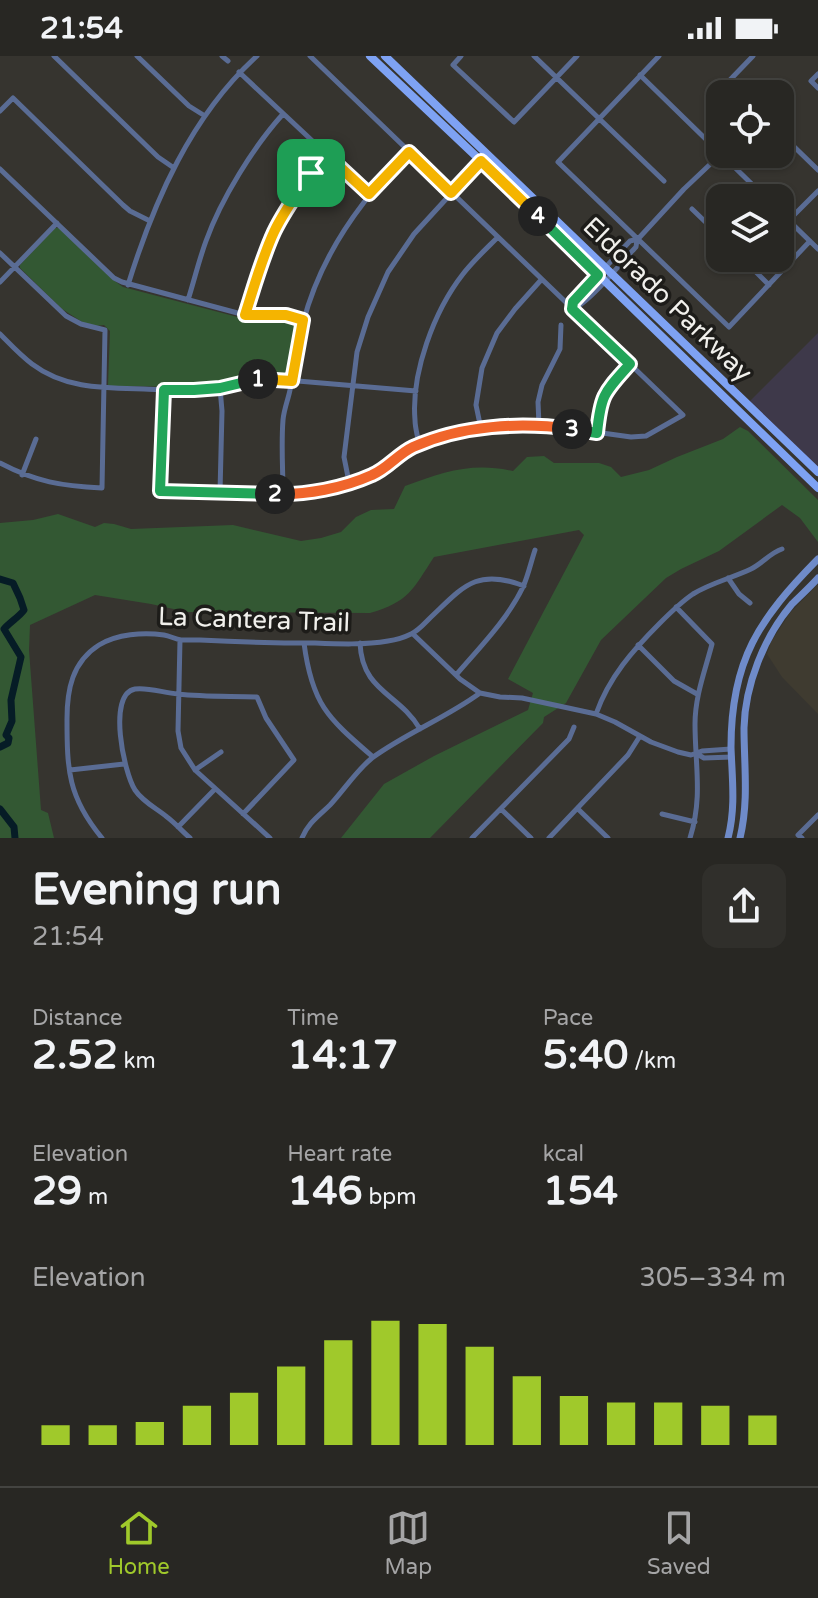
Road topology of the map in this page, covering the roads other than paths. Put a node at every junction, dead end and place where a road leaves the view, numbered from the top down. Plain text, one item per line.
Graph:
1 (54, 56) edge
2 (137, 56) edge
3 (222, 56) edge
4 (257, 56) edge
5 (310, 56) edge
6 (370, 56) edge
7 (385, 56) edge
8 (461, 56) edge
9 (534, 56) edge
10 (577, 56) edge
11 (659, 56) edge
12 (753, 56) edge
13 (228, 61) dead end
14 (239, 72) junction
15 (818, 74) edge
16 (640, 75) junction
17 (556, 77) junction
18 (730, 80) edge
19 (818, 88) edge
20 (0, 111) edge
21 (283, 114) junction
22 (205, 116) junction
23 (600, 117) junction
24 (706, 140) edge
25 (794, 147) edge
26 (409, 152) junction
27 (488, 154) junction
28 (327, 155) junction
29 (481, 161) junction
30 (174, 168) junction
31 (706, 168) edge
32 (735, 168) edge
33 (0, 169) edge
34 (818, 170) edge
35 (664, 181) dead end
36 (751, 184) edge
37 (818, 191) edge
38 (451, 193) junction
39 (369, 194) junction
40 (692, 209) dead end
41 (794, 215) edge
42 (150, 221) junction
43 (706, 222) edge
44 (57, 223) junction
45 (794, 225) edge
46 (497, 237) junction
47 (638, 239) junction
48 (810, 241) junction
49 (818, 249) edge
50 (0, 253) edge
51 (14, 267) junction
52 (609, 270) junction
53 (756, 272) edge
54 (601, 278) junction
55 (541, 280) junction
56 (0, 282) edge
57 (128, 285) junction
58 (769, 285) junction
59 (188, 300) junction
60 (572, 309) junction
61 (245, 315) junction
62 (303, 320) junction
63 (561, 325) dead end
64 (0, 334) edge
65 (630, 364) junction
66 (292, 381) junction
67 (353, 386) junction
68 (104, 388) junction
69 (220, 388) junction
70 (164, 390) junction
71 (416, 391) junction
72 (539, 425) junction
73 (481, 429) junction
74 (597, 433) junction
75 (781, 437) junction
76 (36, 439) dead end
77 (419, 445) junction
78 (773, 445) junction
79 (0, 463) edge
80 (818, 472) edge
81 (22, 475) junction
82 (349, 482) junction
83 (818, 488) edge
84 (220, 492) junction
85 (283, 494) junction
86 (782, 549) dead end
87 (535, 550) dead end
88 (818, 559) edge
89 (728, 578) junction
90 (818, 578) edge
91 (524, 586) junction
92 (789, 589) junction
93 (798, 599) junction
94 (750, 603) dead end
95 (676, 607) junction
96 (413, 634) junction
97 (180, 640) junction
98 (304, 643) junction
99 (360, 643) junction
100 (638, 645) junction
101 (748, 652) junction
102 (760, 658) junction
103 (456, 675) junction
104 (480, 693) junction
105 (697, 694) junction
106 (179, 695) junction
107 (596, 714) junction
108 (574, 727) dead end
109 (420, 729) junction
110 (640, 736) junction
111 (221, 752) dead end
112 (745, 752) junction
113 (732, 753) junction
114 (696, 754) junction
115 (373, 757) junction
116 (124, 764) junction
117 (70, 770) junction
118 (195, 770) junction
119 (215, 789) junction
120 (501, 809) junction
121 (578, 809) junction
122 (243, 814) junction
123 (662, 814) dead end
124 (818, 815) edge
125 (695, 822) junction
126 (178, 827) junction
127 (800, 836) edge
128 (102, 838) edge
129 (190, 838) edge
130 (270, 838) edge
131 (302, 838) edge
132 (472, 838) edge
133 (531, 838) edge
134 (549, 838) edge
135 (608, 838) edge
136 (690, 838) edge
137 (728, 838) edge
138 (740, 838) edge

1 - 30 street
2 - 22 street
3 - 13 street
4 - 14 street
5 - 26 street
6 - 29 main road, Eldorado Parkway
7 - 27 main road, Eldorado Parkway
8 - 17 street
9 - 17 street
10 - 17 street
11 - 16 street
12 - 18 street
14 - 21 street
14 - 22 street
15 - 19 street
16 - 23 street
16 - 24 street
17 - 23 street
20 - 42 street
21 - 28 street
21 - 59 street
22 - 30 street
23 - 35 street
23 - 47 street
25 - 34 street
26 - 38 street
26 - 39 street
27 - 29 street
27 - 52 main road, Eldorado Parkway
28 - 39 street
28 - 61 street
29 - 38 street
29 - 54 main road, Eldorado Parkway
30 - 42 street
31 - 47 street
32 - 36 street
33 - 44 street
37 - 41 street
38 - 46 street
38 - 67 street
39 - 62 street
40 - 43 street
42 - 57 street
44 - 51 street
44 - 57 street
45 - 48 street
46 - 55 street
46 - 71 street
47 - 52 street
47 - 58 street
48 - 49 street
48 - 58 street
50 - 51 street
51 - 56 street
51 - 68 street
52 - 54 street
52 - 75 main road, Eldorado Parkway
53 - 58 street
54 - 60 street
54 - 78 main road, Eldorado Parkway
55 - 60 street
55 - 73 street
57 - 59 street
59 - 61 street
60 - 65 street
61 - 62 street
62 - 66 street
63 - 72 street
64 - 68 street
65 - 74 street
65 - 74 street
66 - 67 street
66 - 69 street
66 - 85 street
67 - 71 street
67 - 82 street
68 - 70 street
68 - 81 street
69 - 70 street
69 - 84 street
70 - 84 street
71 - 77 street
72 - 73 street
72 - 74 street
73 - 77 street
75 - 78 main road
75 - 80 main road, Eldorado Parkway
76 - 81 street
77 - 82 street
78 - 83 main road, Eldorado Parkway
79 - 81 street
82 - 85 street
84 - 85 street
86 - 89 street
87 - 91 street
88 - 92 main road
89 - 94 street
89 - 95 street
90 - 93 main road
91 - 96 street
91 - 103 street
92 - 93 main road
92 - 101 main road
93 - 102 main road
95 - 100 street
95 - 105 street
96 - 99 street, La Cantera Trail
96 - 103 street
97 - 98 street, La Cantera Trail
97 - 106 street
97 - 117 street, La Cantera Trail
98 - 99 street, La Cantera Trail
98 - 115 street
99 - 109 street
100 - 105 street
100 - 107 street
101 - 102 main road
101 - 113 main road
102 - 112 main road
103 - 104 street
104 - 107 street
104 - 109 street
105 - 114 street
106 - 116 street
106 - 118 street
106 - 122 street
107 - 110 street
108 - 120 street
109 - 115 street
110 - 114 street
110 - 121 street
111 - 118 street
112 - 113 main road
112 - 138 main road
113 - 114 street
113 - 137 main road
114 - 125 street
115 - 131 street
116 - 117 street
116 - 126 street
117 - 128 street, La Cantera Trail
118 - 119 street
119 - 122 street
119 - 126 street
120 - 132 street
120 - 133 street
121 - 134 street
121 - 135 street
122 - 130 street
123 - 125 street
124 - 127 street
125 - 136 street
126 - 129 street

